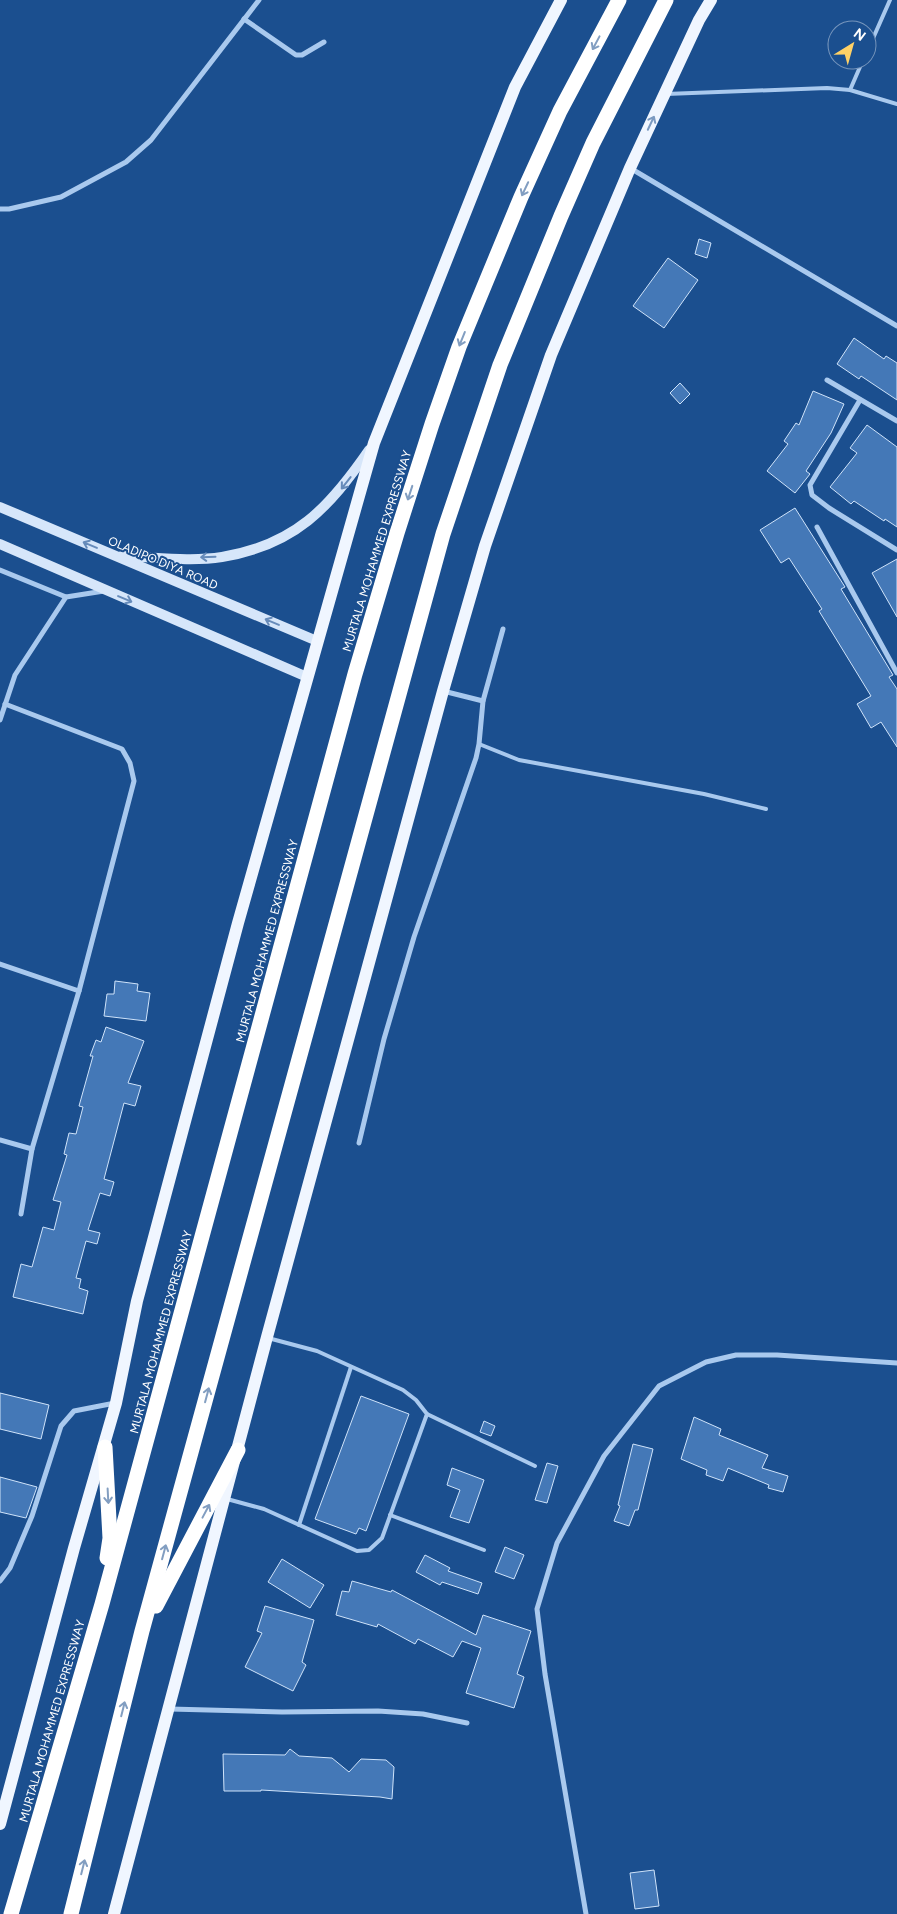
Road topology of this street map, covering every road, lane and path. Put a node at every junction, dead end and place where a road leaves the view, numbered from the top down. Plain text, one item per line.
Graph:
1 (259, 0) edge
2 (561, 0) edge
3 (619, 0) edge
4 (666, 0) edge
5 (711, 0) edge
6 (890, 0) edge
7 (244, 18) junction
8 (877, 29) edge
9 (324, 42) dead end
10 (859, 70) edge
11 (850, 90) junction
12 (664, 94) junction
13 (897, 104) edge
14 (630, 168) junction
15 (0, 209) edge
16 (897, 326) edge
17 (827, 380) dead end
18 (860, 400) junction
19 (897, 421) edge
20 (374, 443) junction
21 (0, 507) edge
22 (817, 527) dead end
23 (0, 544) edge
24 (897, 550) edge
25 (115, 556) junction
26 (0, 570) edge
27 (104, 590) junction
28 (66, 597) junction
29 (503, 629) dead end
30 (317, 641) junction
31 (897, 674) edge
32 (307, 676) junction
33 (442, 691) junction
34 (483, 701) junction
35 (5, 704) junction
36 (0, 720) edge
37 (479, 744) junction
38 (766, 809) dead end
39 (0, 964) edge
40 (79, 991) junction
41 (0, 1140) edge
42 (359, 1143) dead end
43 (32, 1149) junction
44 (21, 1214) dead end
45 (267, 1337) junction
46 (897, 1363) edge
47 (351, 1367) junction
48 (116, 1403) junction
49 (427, 1414) junction
50 (105, 1447) junction
51 (238, 1450) junction
52 (536, 1466) dead end
53 (225, 1499) junction
54 (390, 1515) junction
55 (299, 1525) junction
56 (484, 1550) dead end
57 (0, 1581) edge
58 (102, 1604) junction
59 (142, 1631) junction
60 (169, 1709) junction
61 (467, 1723) dead end
62 (0, 1824) edge
63 (11, 1914) edge
64 (71, 1914) edge
65 (114, 1914) edge
66 (586, 1914) edge

1 - 7 street
2 - 20 main road
3 -> 58 highway, MURTALA MOHAMMED EXPRESSWAY
59 -> 4 highway
5 - 12 main road
6 - 8 lane
7 - 9 street
7 - 15 street
10 - 11 lane
11 - 12 lane
11 - 13 lane
14 -> 12 main road
14 - 16 street
14 - 33 main road
17 - 18 street
18 - 19 street
18 - 24 street
20 -> 25 main road
20 - 30 main road
25 -> 21 main road, OLADIPO DIYA ROAD
22 - 31 street
23 - 27 main road
30 -> 25 main road, OLADIPO DIYA ROAD
26 - 28 street
27 - 28 street
27 -> 32 main road
28 - 35 street
29 - 34 street
30 - 32 main road
32 - 48 main road
33 - 34 street
33 - 45 main road
34 - 37 street
35 - 36 street
35 - 40 street
37 - 38 lane
37 - 42 street
39 - 40 street
40 - 43 street
41 - 43 street
43 - 44 street
45 - 47 lane
45 - 51 main road
46 - 66 street
47 - 49 lane
47 - 55 lane
48 - 50 main road
48 - 57 street
49 - 52 lane
49 - 54 lane
50 -> 58 highway
50 - 62 main road
51 - 53 main road
59 -> 51 highway
53 - 55 lane
53 - 60 main road
54 - 55 lane
54 - 56 lane
58 - 63 highway, MURTALA MOHAMMED EXPRESSWAY
64 -> 59 highway
60 - 61 street
60 - 65 main road

